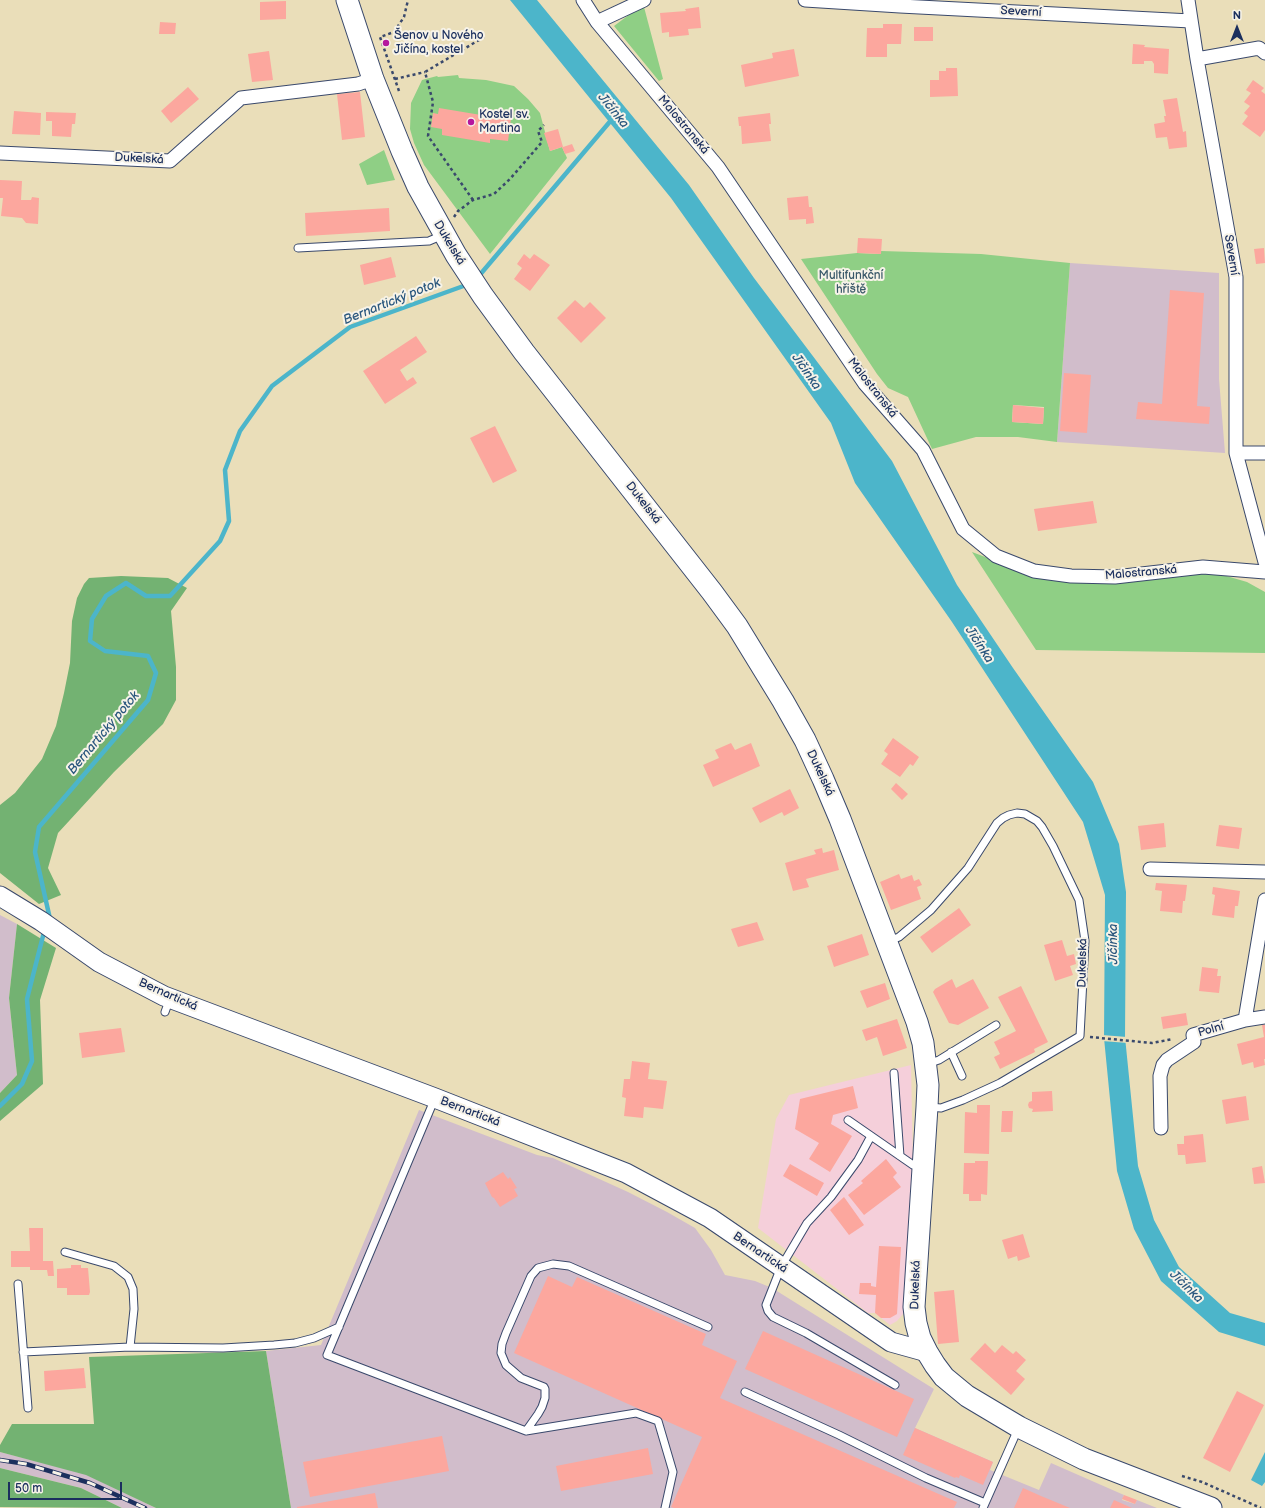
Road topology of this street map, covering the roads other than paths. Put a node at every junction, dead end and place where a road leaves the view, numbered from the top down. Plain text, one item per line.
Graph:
1 (347, 0) edge
2 (583, 0) edge
3 (644, 0) edge
4 (805, 0) edge
5 (1188, 0) edge
6 (900, 3) edge
7 (1191, 21) junction
8 (597, 22) junction
9 (1265, 53) edge
10 (1197, 59) junction
11 (373, 79) junction
12 (0, 153) edge
13 (447, 228) junction
14 (298, 248) dead end
15 (1236, 453) junction
16 (1265, 453) edge
17 (1265, 562) edge
18 (1265, 572) edge
19 (1150, 870) dead end
20 (1265, 872) edge
21 (1, 900) edge
22 (1265, 900) edge
23 (887, 941) junction
24 (1265, 1017) edge
25 (1245, 1020) junction
26 (996, 1025) dead end
27 (951, 1052) junction
28 (927, 1064) junction
29 (894, 1073) dead end
30 (962, 1076) dead end
31 (435, 1098) junction
32 (927, 1107) junction
33 (848, 1120) dead end
34 (1161, 1128) dead end
35 (871, 1136) junction
36 (900, 1156) junction
37 (923, 1169) junction
38 (65, 1252) dead end
39 (781, 1267) junction
40 (18, 1284) dead end
41 (338, 1327) junction
42 (708, 1327) dead end
43 (130, 1347) junction
44 (23, 1352) junction
45 (927, 1352) junction
46 (895, 1385) dead end
47 (745, 1392) dead end
48 (28, 1408) dead end
49 (1018, 1427) junction
50 (526, 1431) junction
51 (984, 1506) edge
52 (665, 1508) edge
53 (1211, 1508) edge

1 - 11 main road, Dukelská
2 - 8 street, Malostranská
3 - 8 street
4 - 6 street, Severní
5 - 7 street, Severní
6 - 7 street, Severní
7 - 10 street, Severní
8 - 18 street, Malostranská
9 - 10 street
10 - 15 street, Severní
11 - 12 street, Dukelská
11 - 13 main road, Dukelská
13 - 14 lane
13 - 23 main road, Dukelská
15 - 16 street
15 - 17 street, Severní
19 - 20 street
21 - 31 street, Bernartická
22 - 25 street
23 - 28 main road, Dukelská
23 - 32 lane, Dukelská
24 - 25 street, Polní
25 - 34 street, Polní
26 - 27 lane
27 - 28 lane
27 - 30 lane
28 - 32 main road, Dukelská
29 - 36 lane
31 - 39 street, Bernartická
31 - 41 lane
32 - 37 main road, Dukelská
33 - 35 lane
35 - 36 lane
35 - 39 lane
36 - 37 lane
37 - 45 main road, Dukelská
38 - 43 lane
39 - 45 street, Bernartická
39 - 46 lane
40 - 44 lane
41 - 43 lane
41 - 50 lane
42 - 50 lane
43 - 44 lane
44 - 48 lane
45 - 49 main road, Dukelská
47 - 51 lane
49 - 51 lane
49 - 53 main road, Dukelská
50 - 52 lane

